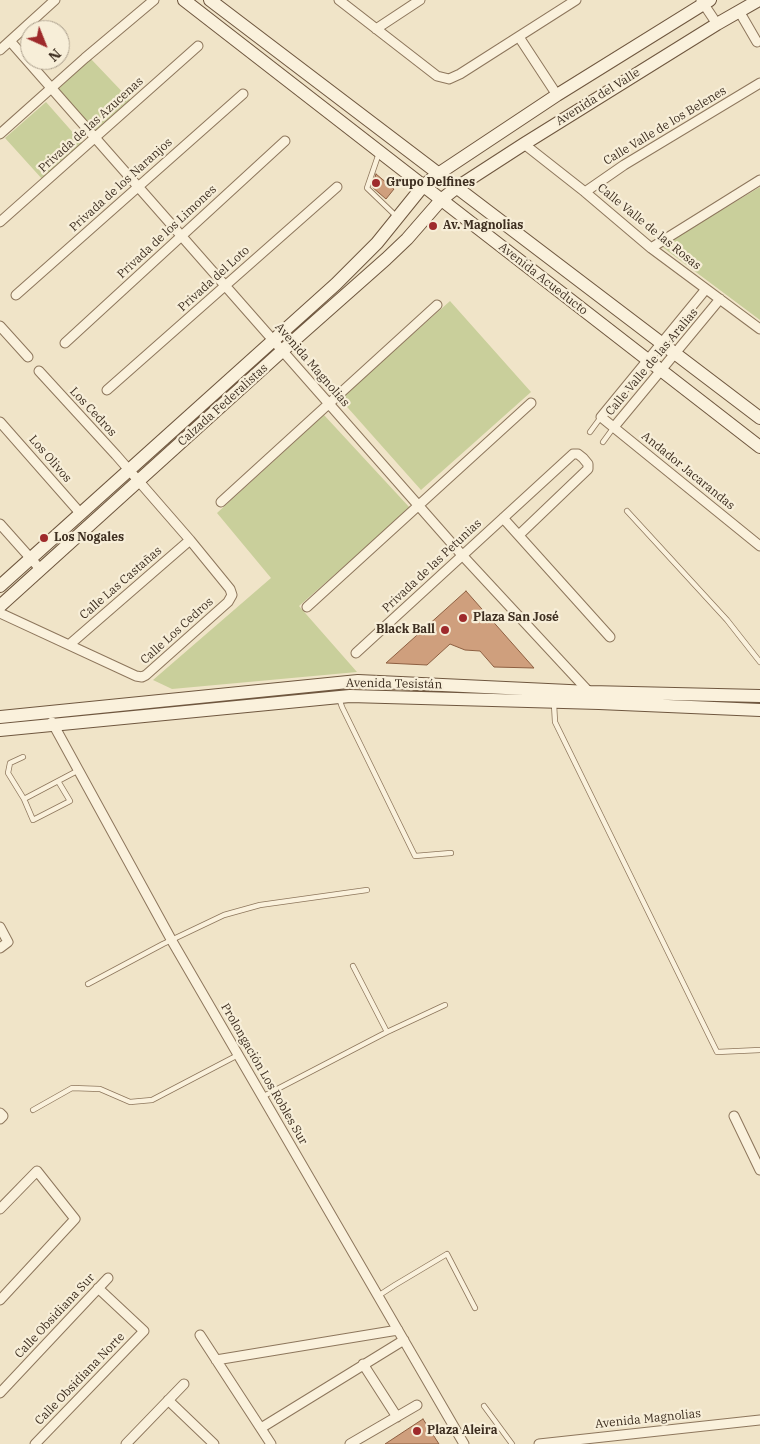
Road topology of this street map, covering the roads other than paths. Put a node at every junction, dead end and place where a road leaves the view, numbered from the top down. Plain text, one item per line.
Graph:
1 (56, 0) edge
2 (154, 0) edge
3 (184, 0) edge
4 (210, 0) edge
5 (339, 0) edge
6 (420, 0) edge
7 (576, 0) edge
8 (759, 0) edge
9 (705, 1) edge
10 (739, 11) junction
11 (716, 24) junction
12 (376, 29) junction
13 (519, 37) junction
14 (10, 41) junction
15 (757, 42) dead end
16 (198, 46) dead end
17 (0, 50) edge
18 (760, 83) edge
19 (52, 88) junction
20 (243, 94) dead end
21 (556, 95) junction
22 (0, 134) edge
23 (95, 138) junction
24 (285, 141) dead end
25 (524, 144) junction
26 (379, 152) junction
27 (438, 174) junction
28 (760, 180) edge
29 (422, 186) junction
30 (138, 187) junction
31 (337, 187) dead end
32 (456, 188) junction
33 (585, 192) junction
34 (441, 200) junction
35 (395, 221) junction
36 (0, 222) edge
37 (181, 236) junction
38 (407, 239) junction
39 (651, 248) junction
40 (336, 284) junction
41 (225, 285) junction
42 (706, 289) junction
43 (346, 294) junction
44 (16, 295) dead end
45 (720, 299) junction
46 (437, 305) dead end
47 (0, 326) edge
48 (760, 329) edge
49 (273, 340) junction
50 (65, 343) dead end
51 (662, 344) junction
52 (282, 351) junction
53 (675, 354) junction
54 (28, 357) dead end
55 (647, 360) junction
56 (661, 370) junction
57 (39, 371) dead end
58 (107, 390) dead end
59 (328, 403) junction
60 (531, 403) dead end
61 (601, 417) junction
62 (760, 418) edge
63 (0, 422) edge
64 (614, 427) junction
65 (590, 432) dead end
66 (603, 442) dead end
67 (760, 446) edge
68 (129, 470) junction
69 (139, 482) junction
70 (220, 502) dead end
71 (418, 505) junction
72 (627, 511) dead end
73 (81, 514) junction
74 (503, 518) junction
75 (0, 524) edge
76 (518, 536) junction
77 (190, 540) junction
78 (760, 546) edge
79 (462, 555) junction
80 (31, 558) junction
81 (41, 570) junction
82 (0, 586) edge
83 (0, 606) edge
84 (307, 607) dead end
85 (0, 613) edge
86 (610, 637) dead end
87 (69, 645) junction
88 (356, 653) dead end
89 (760, 662) edge
90 (590, 692) junction
91 (237, 693) junction
92 (760, 696) edge
93 (339, 697) junction
94 (554, 702) junction
95 (599, 703) junction
96 (239, 707) junction
97 (760, 710) edge
98 (48, 712) junction
99 (0, 717) edge
100 (54, 725) junction
101 (0, 730) edge
102 (23, 757) dead end
103 (79, 770) junction
104 (58, 781) junction
105 (24, 799) junction
106 (451, 853) dead end
107 (367, 890) dead end
108 (0, 927) edge
109 (172, 941) junction
110 (0, 948) edge
111 (353, 966) dead end
112 (88, 984) dead end
113 (445, 1004) dead end
114 (387, 1032) junction
115 (760, 1050) edge
116 (238, 1055) junction
117 (262, 1097) junction
118 (33, 1110) dead end
119 (734, 1116) dead end
120 (760, 1170) edge
121 (0, 1209) edge
122 (108, 1278) dead end
123 (98, 1288) junction
124 (378, 1296) junction
125 (0, 1300) edge
126 (476, 1308) dead end
127 (398, 1330) junction
128 (200, 1335) dead end
129 (404, 1340) junction
130 (216, 1360) junction
131 (363, 1364) junction
132 (184, 1384) dead end
133 (0, 1393) edge
134 (168, 1400) junction
135 (417, 1405) dead end
136 (484, 1406) dead end
137 (397, 1417) junction
138 (760, 1420) edge
139 (261, 1428) junction
140 (35, 1444) edge
141 (126, 1444) edge
142 (214, 1444) edge
143 (271, 1444) edge
144 (350, 1444) edge
145 (464, 1444) edge
146 (512, 1444) edge
147 (539, 1444) edge

1 - 14 street
2 - 19 street
3 - 26 street, Avenida Acueducto
4 - 27 street, Avenida Acueducto
5 - 12 street
6 - 12 street
7 - 13 street
8 - 10 street, Avenida del Valle
9 - 11 street
9 - 21 street, Avenida del Valle
10 - 11 street, Avenida del Valle
10 - 15 street
11 - 25 street, Avenida del Valle
12 - 13 street
13 - 21 street
14 - 17 street
14 - 19 street, Avenida Magnolias
16 - 23 street, Privada de las Azucenas
18 - 33 street, Calle Valle de los Belenes
19 - 22 street
19 - 23 street, Avenida Magnolias
20 - 30 street, Privada de los Naranjos
21 - 27 street, Avenida del Valle
23 - 30 street, Avenida Magnolias
23 - 36 street, Privada de las Azucenas
24 - 37 street, Privada de los Limones
25 - 32 street, Avenida del Valle
25 - 33 street, Calle Valle de las Rosas
26 - 29 street, Avenida Acueducto
26 - 35 lane
27 - 29 street, Avenida del Valle
27 - 32 street, Avenida Acueducto
28 - 39 street
29 - 34 street, Avenida Acueducto
29 - 35 street, Calzada Federalistas
30 - 37 street, Avenida Magnolias
30 - 44 street, Privada de los Naranjos
31 - 41 street, Privada del Loto
32 - 34 street, Avenida del Valle
32 - 51 street, Avenida Acueducto
33 - 39 street, Calle Valle de las Rosas
34 - 38 street, Calzada Federalistas
34 - 55 street, Avenida Acueducto
35 - 38 street
35 - 40 street, Calzada Federalistas
37 - 41 street, Avenida Magnolias
37 - 50 street, Privada de los Limones
38 - 43 street, Calzada Federalistas
39 - 42 street, Calle Valle de las Rosas
40 - 43 street
40 - 49 street, Calzada Federalistas
41 - 49 street, Avenida Magnolias
41 - 58 street, Privada del Loto
42 - 45 street, Calle Valle de las Rosas
42 - 51 street, Calle Valle de las Aralias
43 - 52 street, Calzada Federalistas
45 - 48 street, Calle Valle de las Rosas
45 - 53 street, Calle Valle de las Aralias
46 - 59 street
47 - 54 street
49 - 52 street, Avenida Magnolias
49 - 68 street, Calzada Federalistas
51 - 53 street, Avenida Acueducto
51 - 55 street, Calle Valle de las Aralias
52 - 59 street, Avenida Magnolias
52 - 69 street, Calzada Federalistas
53 - 56 street, Calle Valle de las Aralias
53 - 62 street, Avenida Acueducto
55 - 56 street, Avenida Acueducto
55 - 61 street, Calle Valle de las Aralias
56 - 64 street, Calle Valle de las Aralias
56 - 67 street, Avenida Acueducto
57 - 68 street, Los Cedros
59 - 70 street
59 - 71 street, Avenida Magnolias
60 - 71 street
61 - 64 street, Andador Jacarandas
61 - 65 lane, Calle Valle de las Aralias
63 - 73 street, Los Olivos
64 - 66 lane, Calle Valle de las Aralias
64 - 78 street, Andador Jacarandas
68 - 69 street, Los Cedros
68 - 73 street, Calzada Federalistas
69 - 77 street, Calle Los Cedros
69 - 81 street, Calzada Federalistas
71 - 79 street, Avenida Magnolias
71 - 84 street
72 - 89 lane
73 - 80 street, Calzada Federalistas
74 - 76 street
74 - 76 street
74 - 79 street, Privada de las Petunias
75 - 80 street
76 - 86 street
77 - 87 street, Calle Las Castañas
77 - 87 street, Calle Los Cedros
79 - 88 street, Privada de las Petunias
79 - 90 street, Avenida Magnolias
80 - 81 street
80 - 82 street, Calzada Federalistas
81 - 83 street, Calzada Federalistas
85 - 87 street, Calle Los Cedros
90 - 91 street, Avenida Tesistán
90 - 92 street, Avenida Tesistán
90 - 95 street, Avenida Magnolias
91 - 96 street
91 - 98 street, Avenida Tesistán
93 - 94 street, Avenida Tesistán
93 - 96 street, Avenida Tesistán
93 - 106 lane
94 - 95 street, Avenida Tesistán
94 - 115 lane
95 - 97 street, Avenida Tesistán
96 - 100 street, Avenida Tesistán
98 - 99 street, Avenida Tesistán
98 - 100 street, Prolongación Los Robles Sur
100 - 101 street, Avenida Tesistán
100 - 103 street, Prolongación Los Robles Sur
102 - 105 lane
103 - 104 lane
103 - 109 street, Prolongación Los Robles Sur
104 - 105 lane
104 - 105 lane
107 - 109 lane
108 - 110 street
109 - 112 lane
109 - 116 street, Prolongación Los Robles Sur
111 - 114 lane
113 - 114 lane
114 - 117 lane
116 - 117 street, Prolongación Los Robles Sur
116 - 118 lane
117 - 124 street, Prolongación Los Robles Sur
119 - 120 street
121 - 125 street
122 - 123 street, Calle Obsidiana Sur
123 - 133 street, Calle Obsidiana Sur
123 - 140 street, Calle Obsidiana Norte
124 - 126 lane
124 - 127 street, Prolongación Los Robles Sur
127 - 129 street, Prolongación Los Robles Sur
127 - 130 street
128 - 130 street
129 - 131 street
129 - 145 street, Prolongación Los Robles Sur
130 - 139 street
131 - 137 street
131 - 139 street
132 - 134 street
134 - 141 street
134 - 142 street
135 - 137 street
136 - 146 lane
137 - 144 street
138 - 147 street, Avenida Magnolias
139 - 143 street

